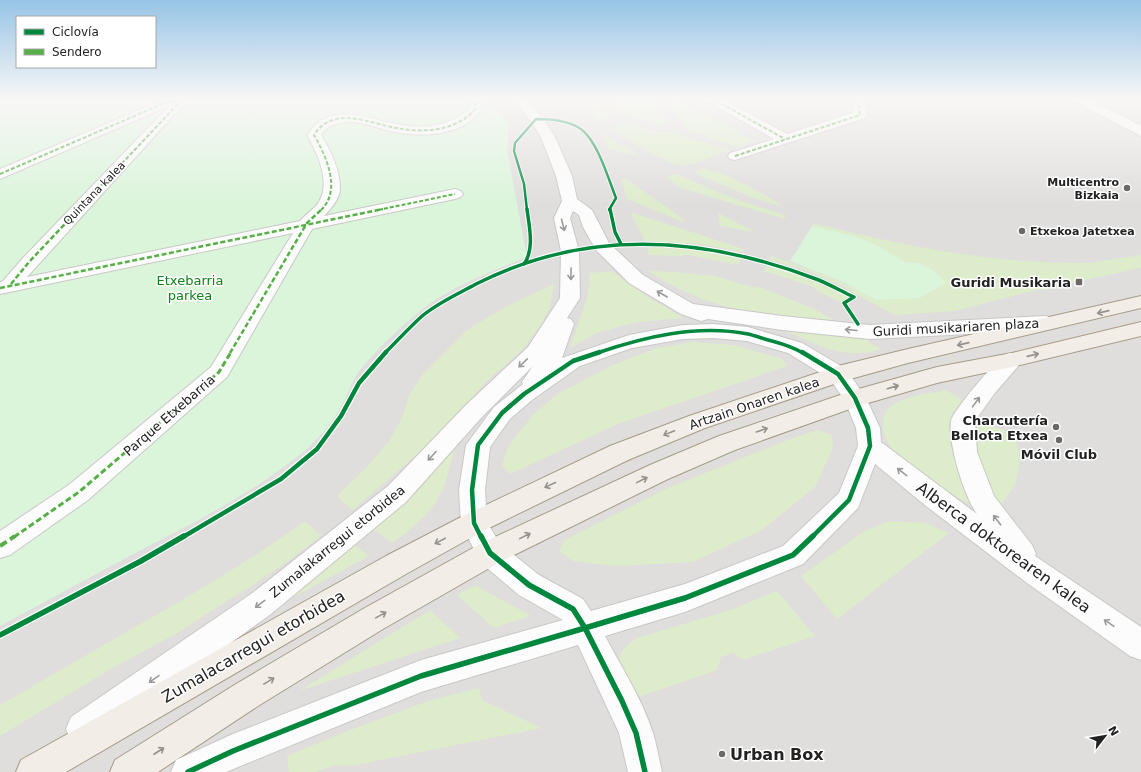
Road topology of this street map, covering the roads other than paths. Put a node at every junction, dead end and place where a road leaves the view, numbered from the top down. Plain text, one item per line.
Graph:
1 (93, 134) edge
2 (150, 134) edge
3 (315, 134) edge
4 (546, 134) edge
5 (776, 134) edge
6 (801, 134) edge
7 (785, 139) junction
8 (736, 156) dead end
9 (0, 174) edge
10 (455, 194) dead end
11 (570, 201) junction
12 (307, 224) junction
13 (6, 286) edge
14 (570, 298) junction
15 (1141, 302) edge
16 (688, 310) junction
17 (1057, 322) junction
18 (1141, 329) edge
19 (748, 334) junction
20 (1012, 360) junction
21 (838, 374) junction
22 (524, 394) junction
23 (855, 398) junction
24 (870, 446) junction
25 (474, 523) junction
26 (0, 546) edge
27 (490, 553) junction
28 (1037, 574) junction
29 (585, 628) junction
30 (1141, 645) edge
31 (22, 772) edge
32 (33, 772) edge
33 (127, 772) edge
34 (188, 772) edge
35 (645, 772) edge

1 - 9 street, Quintana kalea
2 - 13 street, Quintana kalea
3 - 12 street, Parque Etxebarria
4 - 11 street
5 - 7 street
6 - 7 street
7 - 8 street
10 - 12 street
11 -> 14 street
16 -> 11 street
12 - 13 street
12 - 26 street, Parque Etxebarria
14 - 22 street
14 -> 31 street, Zumalakarregui etorbidea
15 -> 17 main road, Artzain Onaren kalea
17 -> 16 street, Guridi musikariaren plaza
16 - 19 street
17 -> 21 main road, Artzain Onaren kalea
20 -> 18 main road
19 - 21 street
19 - 22 street
23 -> 20 main road
28 -> 20 street
21 - 23 street
21 -> 25 main road, Artzain Onaren kalea
22 - 25 street
23 - 24 street
27 -> 23 main road
28 -> 24 street, Alberca doktorearen kalea
24 - 29 street
25 - 27 street
25 -> 32 main road, Zumalacarregui etorbidea
27 - 29 street
33 -> 27 main road
30 -> 28 street, Alberca doktorearen kalea
29 - 34 street
29 - 35 street

